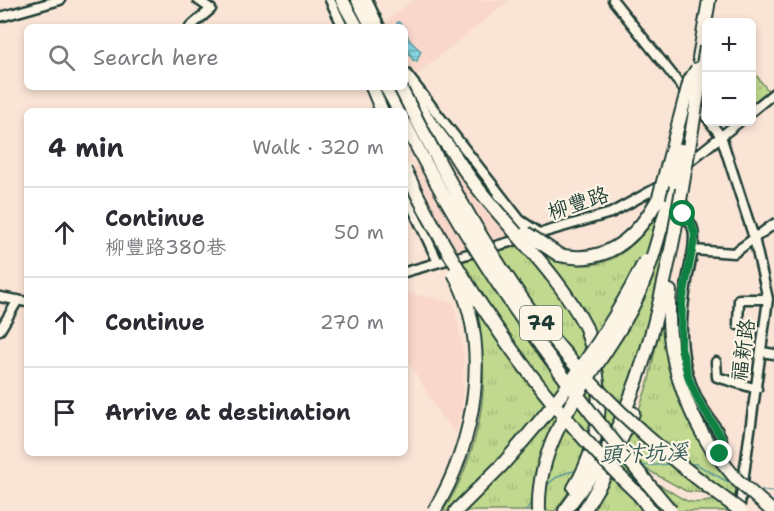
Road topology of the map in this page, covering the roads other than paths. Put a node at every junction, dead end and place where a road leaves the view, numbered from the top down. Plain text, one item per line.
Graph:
1 (60, 0) edge
2 (198, 0) edge
3 (330, 0) edge
4 (336, 0) edge
5 (342, 0) edge
6 (357, 0) edge
7 (367, 0) edge
8 (613, 0) edge
9 (709, 0) edge
10 (715, 0) edge
11 (0, 17) edge
12 (712, 18) edge
13 (194, 24) edge
14 (342, 24) edge
15 (347, 24) edge
16 (355, 24) edge
17 (369, 24) edge
18 (379, 24) edge
19 (697, 69) junction
20 (702, 71) edge
21 (408, 76) edge
22 (408, 88) edge
23 (371, 90) edge
24 (372, 90) edge
25 (388, 90) edge
26 (402, 90) edge
27 (774, 93) edge
28 (376, 108) edge
29 (380, 108) edge
30 (397, 108) edge
31 (756, 108) edge
32 (702, 112) edge
33 (713, 126) edge
34 (734, 126) edge
35 (408, 129) edge
36 (721, 136) junction
37 (455, 156) junction
38 (690, 160) junction
39 (408, 177) edge
40 (408, 178) edge
41 (408, 198) edge
42 (774, 224) edge
43 (661, 228) junction
44 (675, 230) junction
45 (541, 234) junction
46 (754, 238) junction
47 (693, 250) junction
48 (438, 262) junction
49 (408, 271) edge
50 (771, 288) edge
51 (0, 297) edge
52 (768, 299) junction
53 (23, 301) edge
54 (738, 325) dead end
55 (0, 330) edge
56 (762, 352) junction
57 (774, 354) edge
58 (716, 362) dead end
59 (757, 389) junction
60 (595, 469) junction
61 (742, 485) junction
62 (434, 511) edge
63 (456, 511) edge
64 (539, 511) edge
65 (562, 511) edge
66 (584, 511) edge
67 (651, 511) edge
68 (671, 511) edge
69 (740, 511) edge
70 (772, 511) edge

1 - 11 street
2 - 13 street
3 - 14 street
4 - 15 highway
5 - 16 highway
6 - 17 highway
7 - 18 street
8 - 32 street
9 - 19 highway
10 - 12 highway
19 - 37 highway, bridge
19 - 43 highway, bridge
20 - 44 highway, bridge
21 - 45 street
22 - 37 highway
23 - 28 street
24 - 29 highway
25 - 30 highway
26 - 69 highway, 74, bridge
27 - 31 street
33 - 36 street, 福新路
34 - 36 street, 柳豐路
35 - 68 highway, 74, bridge
36 - 38 street, 柳豐路
36 - 46 street, 福新路
37 - 60 highway, bridge
38 - 45 street, 柳豐路
38 - 47 street
39 - 67 highway, bridge
40 - 62 highway, bridge
41 - 48 street
42 - 46 street
43 - 63 highway, bridge
43 - 64 highway, bridge
44 - 60 highway
44 - 70 highway, bridge
45 - 48 street, 柳豐路
46 - 47 street
46 - 50 street, 福新路
47 - 61 street
48 - 49 street, 柳豐路
50 - 52 street, 福新路
51 - 53 street
52 - 54 street
52 - 56 street, 福新路
53 - 55 street
56 - 57 street
56 - 59 street, 福新路
58 - 59 street
59 - 61 street, 福新路
60 - 65 highway
60 - 66 highway
61 - 69 street, 福新路

